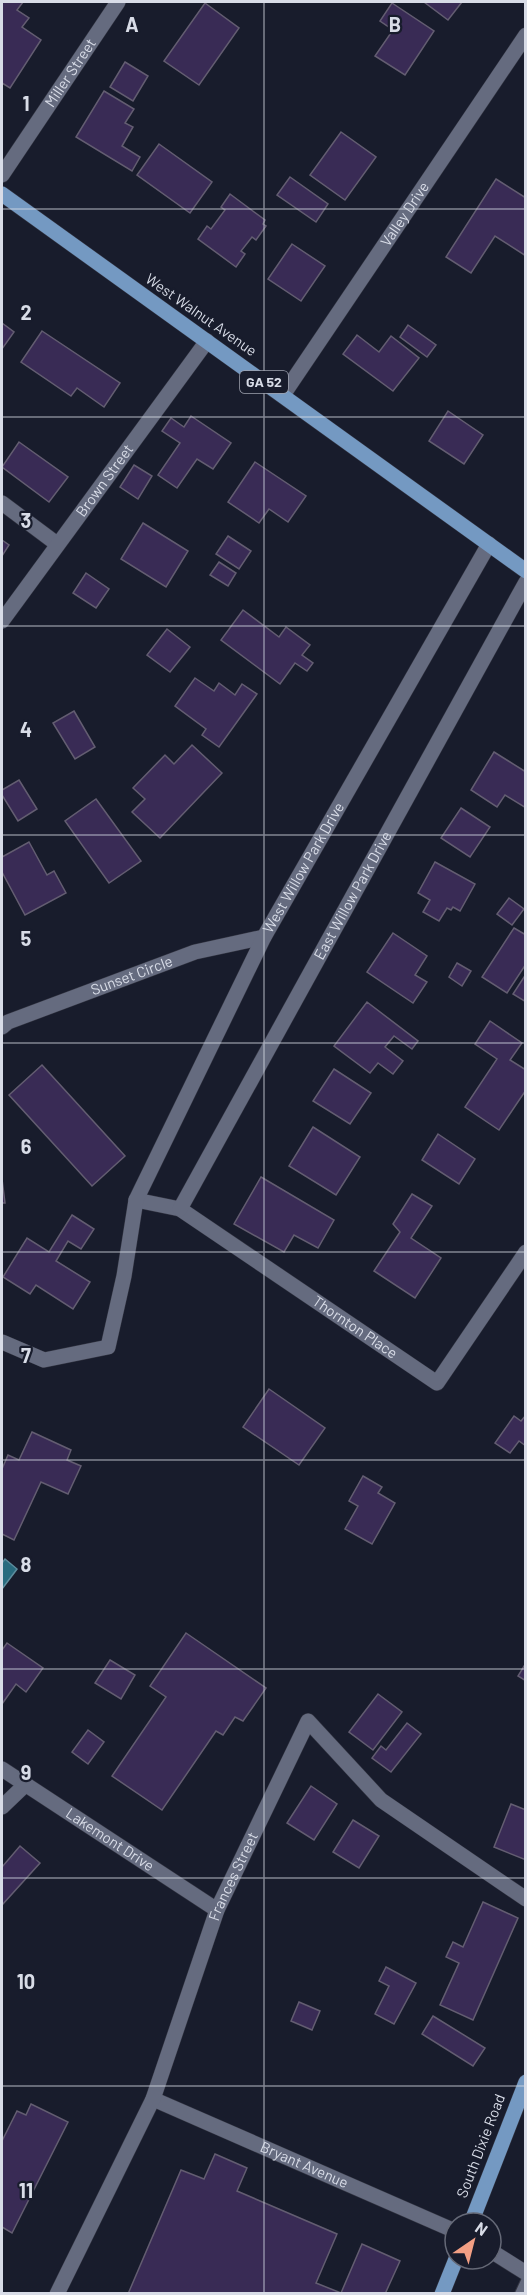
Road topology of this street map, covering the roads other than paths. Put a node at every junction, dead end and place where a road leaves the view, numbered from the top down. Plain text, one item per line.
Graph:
1 (118, 2) edge
2 (525, 35) edge
3 (2, 175) edge
4 (2, 194) edge
5 (207, 341) junction
6 (283, 395) junction
7 (2, 503) edge
8 (57, 544) junction
9 (489, 544) junction
10 (525, 571) edge
11 (525, 582) edge
12 (2, 621) edge
13 (264, 937) junction
14 (2, 1027) edge
15 (136, 1200) junction
16 (180, 1209) junction
17 (525, 1252) edge
18 (2, 1342) edge
19 (2, 1769) edge
20 (26, 1784) junction
21 (2, 1807) edge
22 (525, 1899) edge
23 (217, 1910) junction
24 (525, 2082) edge
25 (153, 2099) junction
26 (476, 2211) edge
27 (443, 2226) edge
28 (503, 2259) edge
29 (451, 2271) edge
30 (525, 2273) edge
31 (525, 2281) edge
32 (57, 2294) edge
33 (442, 2294) edge
34 (520, 2294) edge

1 - 3 street, Miller Street
2 - 6 street, Valley Drive
4 - 5 main road, West Walnut Avenue / GA 52
5 - 6 main road, West Walnut Avenue / GA 52
5 - 8 street, Brown Street
6 - 9 main road, West Walnut Avenue / GA 52
7 - 8 street
8 - 12 street, Brown Street
9 - 10 main road, West Walnut Avenue / GA 52
9 - 13 street, West Willow Park Drive
11 - 16 street, East Willow Park Drive
13 - 14 street, Sunset Circle
13 - 15 street, West Willow Park Drive
15 - 16 street, Thornton Place
15 - 18 street
16 - 17 street, Thornton Place
19 - 20 street, Lakemont Drive
20 - 21 street
20 - 23 street, Lakemont Drive
22 - 23 street, Frances Street
23 - 25 street, Frances Street
24 - 26 main road, South Dixie Road
25 - 27 street, Bryant Avenue
25 - 32 street, Frances Street
28 - 30 street
29 - 33 main road
31 - 34 lane

